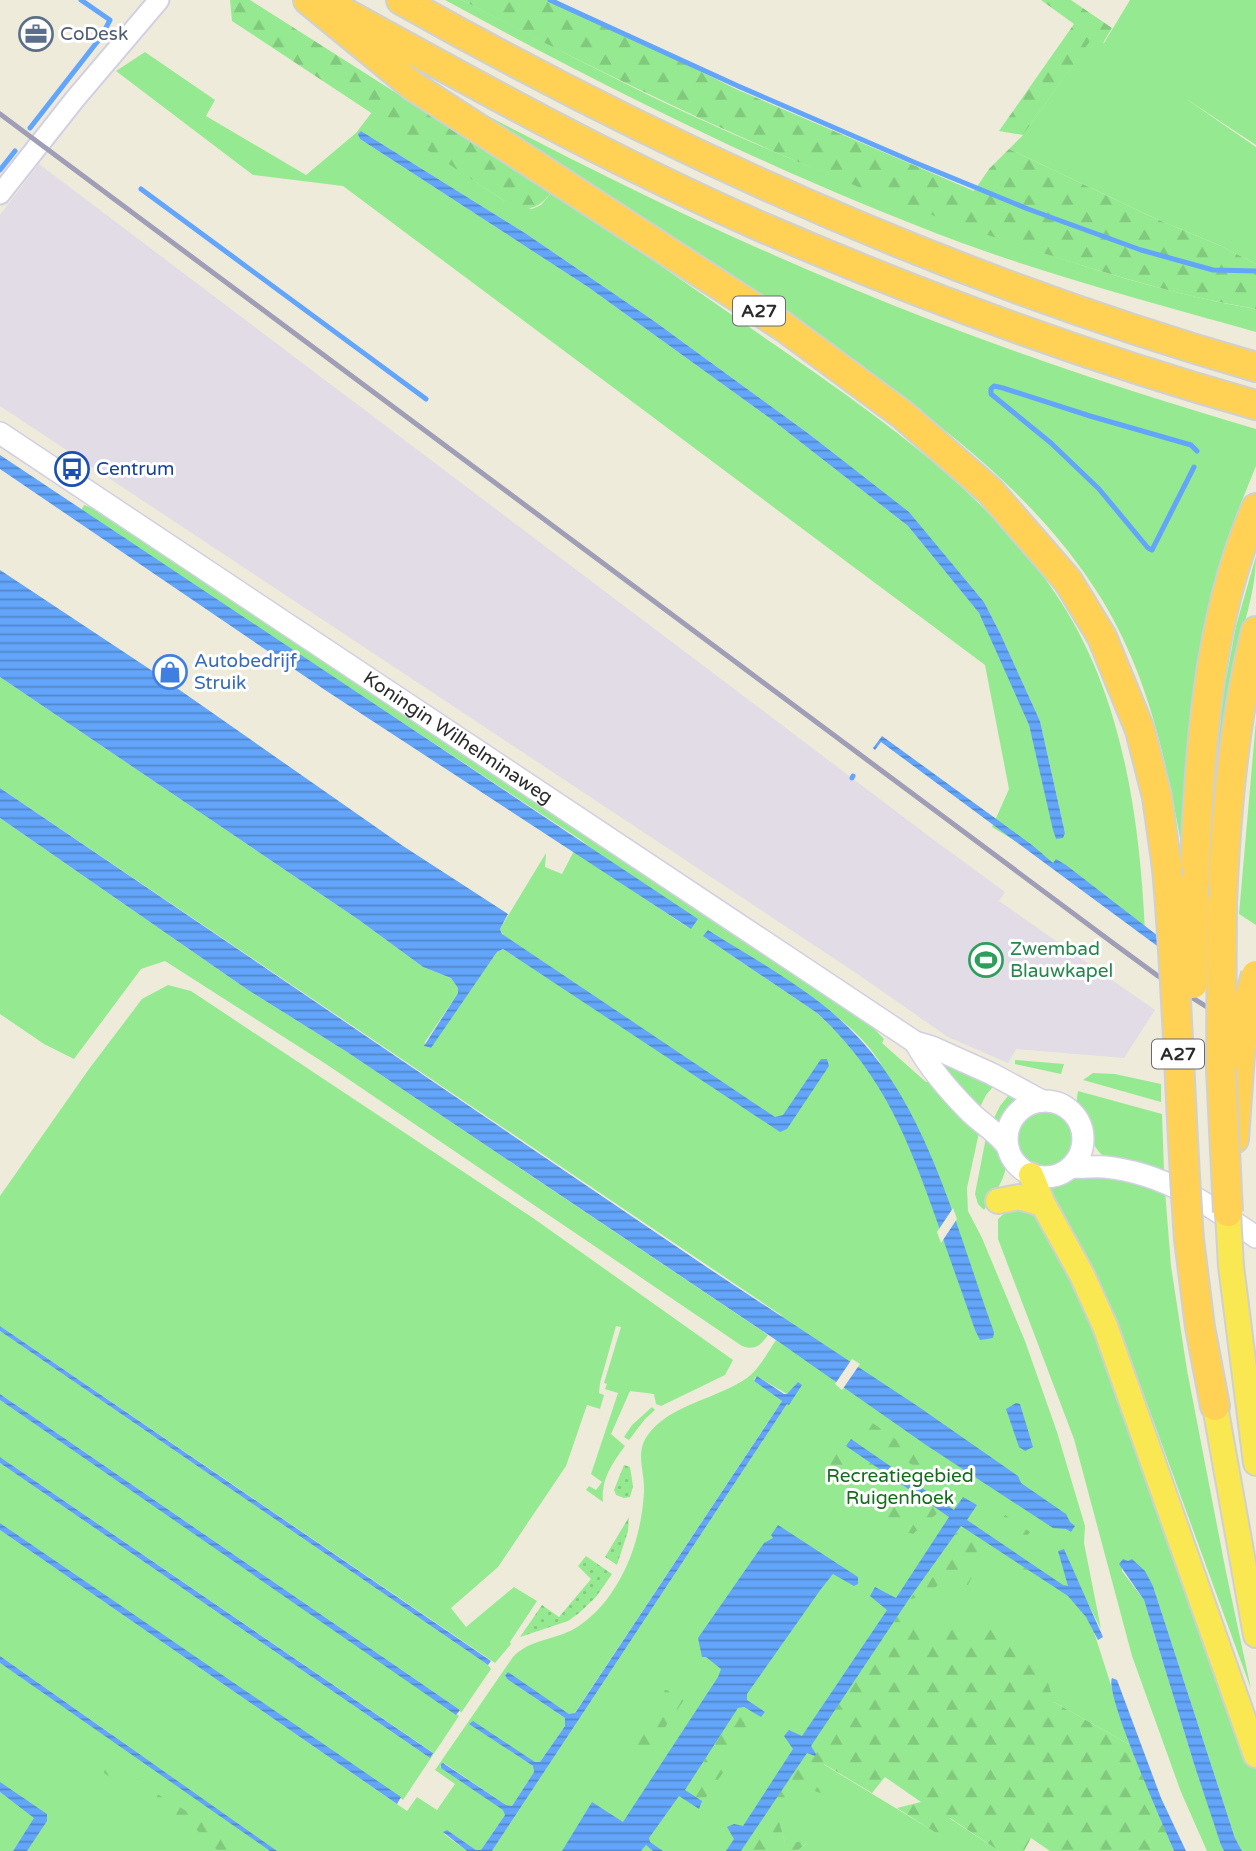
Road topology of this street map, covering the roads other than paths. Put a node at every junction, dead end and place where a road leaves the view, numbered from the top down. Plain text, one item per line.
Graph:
1 (159, 0) edge
2 (308, 0) edge
3 (323, 0) edge
4 (401, 0) edge
5 (0, 194) edge
6 (1256, 366) edge
7 (1256, 405) edge
8 (0, 433) edge
9 (1256, 508) edge
10 (1256, 631) edge
11 (1256, 975) edge
12 (915, 1042) junction
13 (1042, 1101) junction
14 (1083, 1139) junction
15 (1007, 1146) junction
16 (1102, 1166) junction
17 (1072, 1167) junction
18 (1031, 1175) junction
19 (998, 1201) dead end
20 (1043, 1204) junction
21 (1228, 1212) junction
22 (1256, 1237) edge
23 (1196, 1244) junction
24 (1215, 1406) joint
25 (1256, 1463) edge
26 (1256, 1635) edge
27 (1256, 1755) edge

1 - 5 street
2 - 23 highway, A27, bridge
3 - 7 highway
4 - 6 highway
8 - 12 main road, Koningin Wilhelminaweg
9 - 23 highway, A27, bridge
10 - 21 highway, A27, bridge
11 - 21 highway, bridge
12 - 13 main road, Koningin Wilhelminaweg
12 - 15 main road, Koningin Wilhelminaweg
13 - 14 main road
13 - 15 main road
14 - 16 main road
14 - 17 main road
15 - 18 main road
16 - 17 main road
16 - 22 main road
17 - 18 main road
18 - 20 highway
19 - 20 highway
20 - 27 highway
21 - 25 highway, bridge
23 - 24 highway, A27
24 - 26 highway

